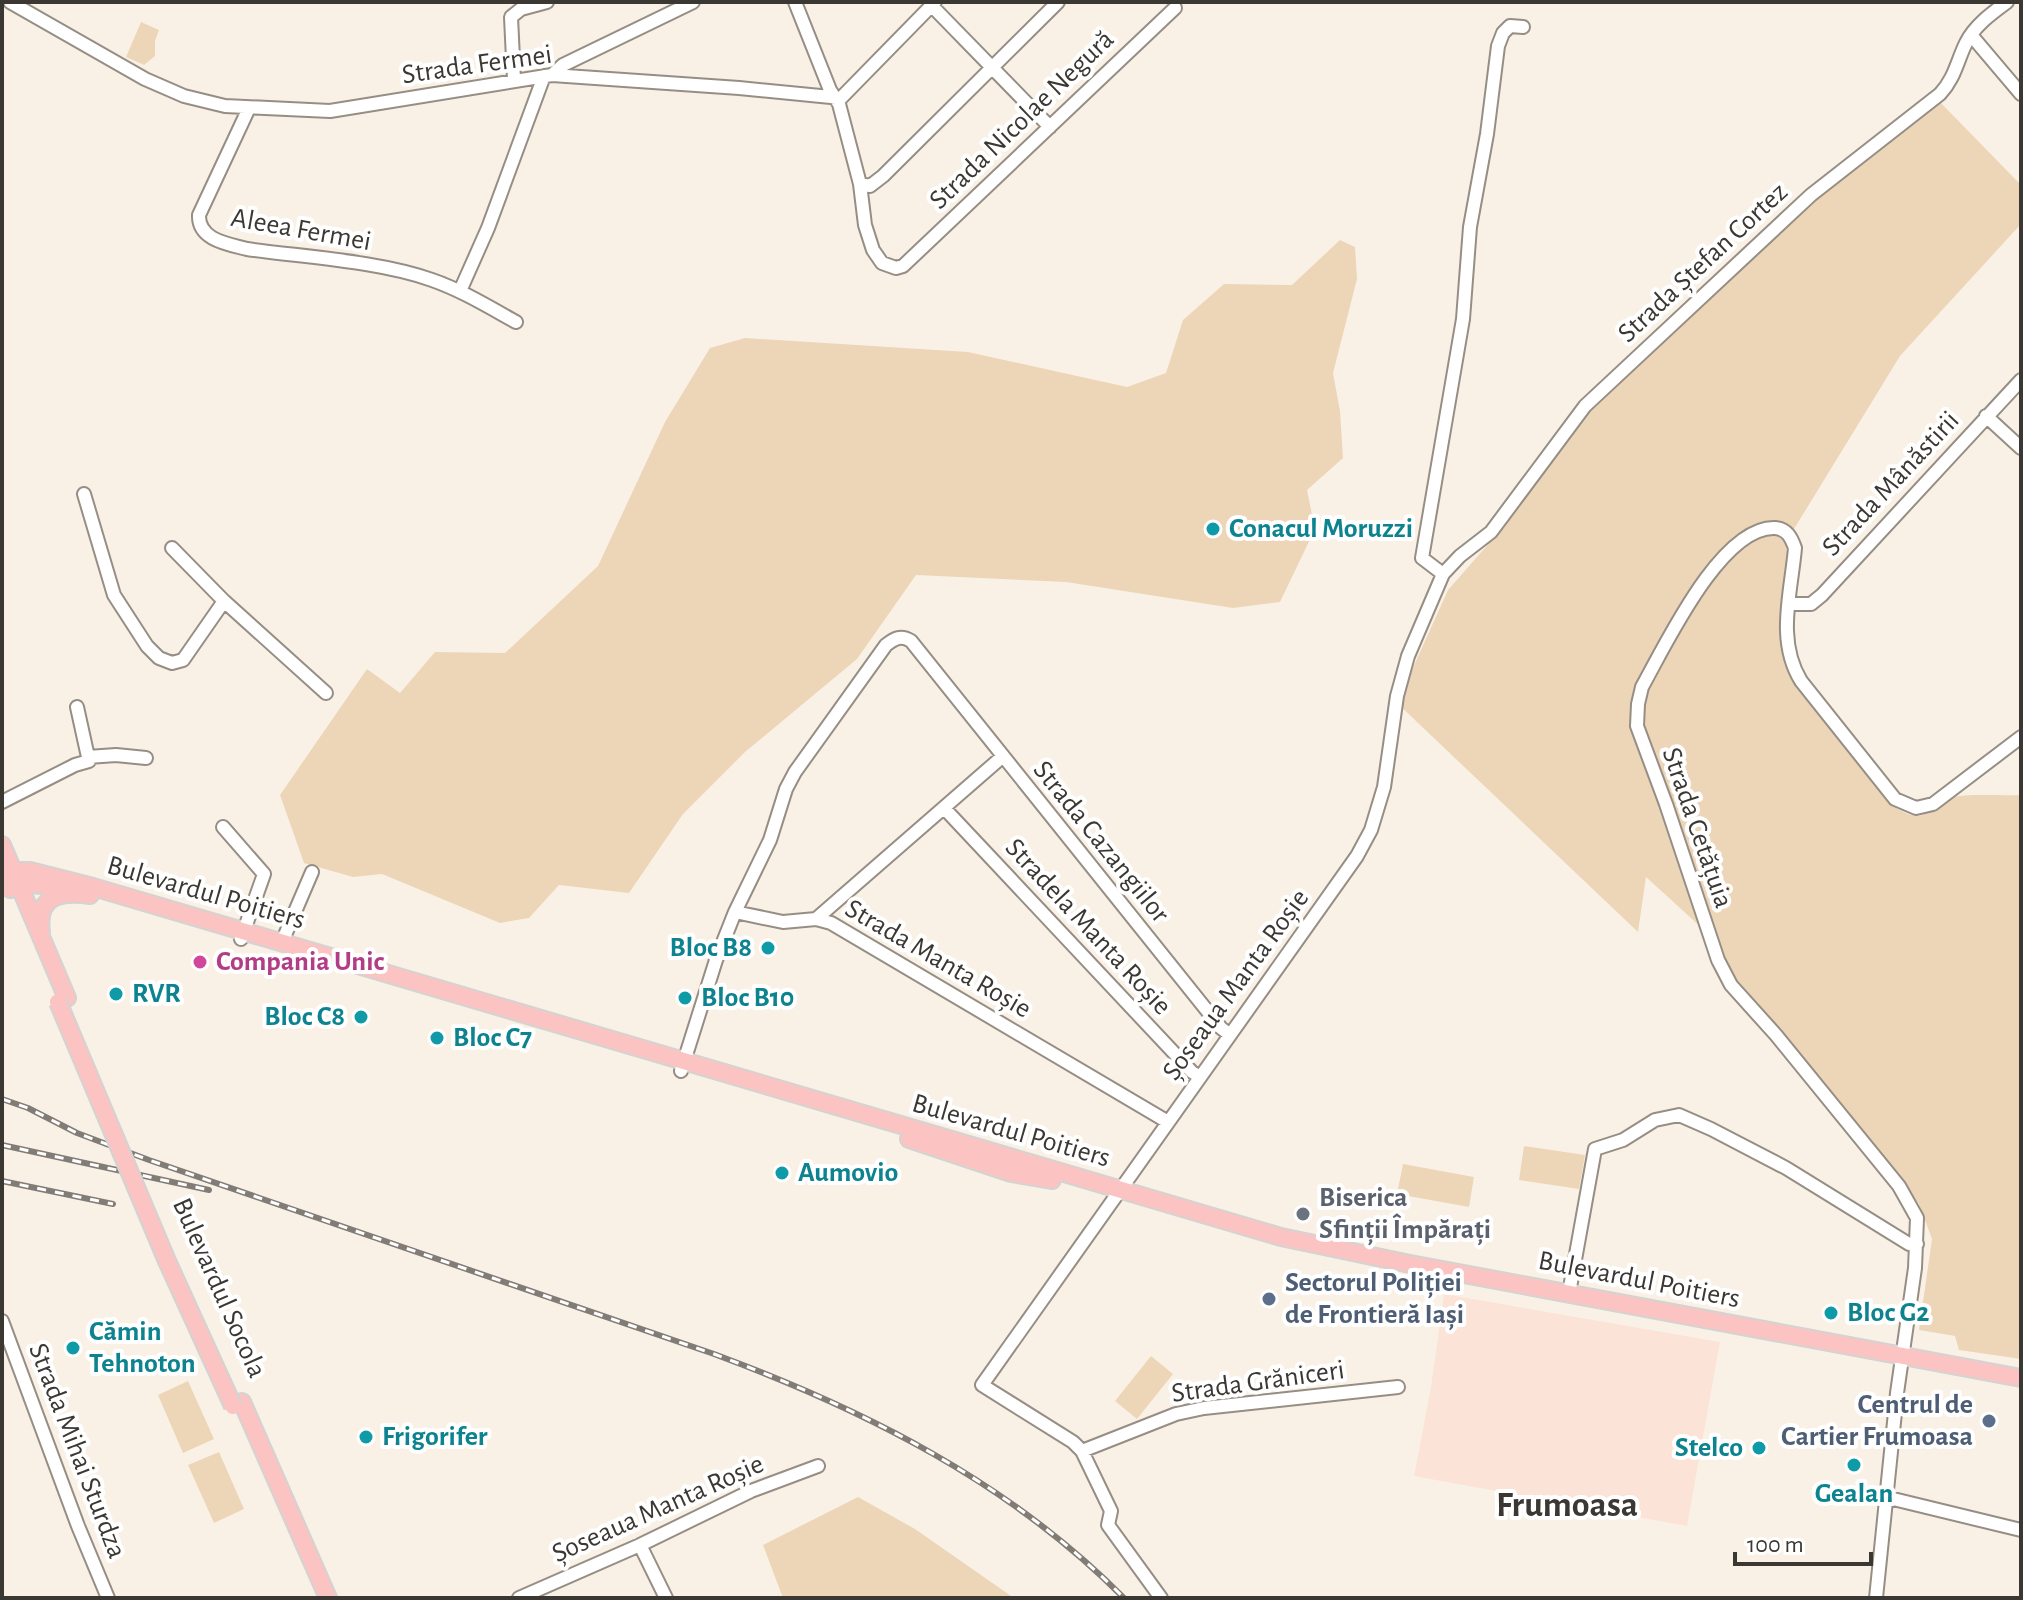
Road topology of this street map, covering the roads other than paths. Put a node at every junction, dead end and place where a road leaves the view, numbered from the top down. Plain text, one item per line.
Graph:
1 (10, 2) edge
2 (547, 2) edge
3 (693, 2) edge
4 (795, 2) edge
5 (1058, 2) edge
6 (2007, 2) edge
7 (934, 4) edge
8 (1175, 8) dead end
9 (1523, 27) dead end
10 (1971, 35) junction
11 (991, 66) junction
12 (548, 75) junction
13 (514, 80) junction
14 (2021, 94) edge
15 (836, 99) junction
16 (249, 108) junction
17 (1050, 127) junction
18 (860, 184) junction
19 (460, 290) junction
20 (516, 322) dead end
21 (2021, 380) edge
22 (1986, 416) junction
23 (2021, 448) edge
24 (84, 494) dead end
25 (172, 548) dead end
26 (1443, 574) junction
27 (224, 601) junction
28 (1789, 604) junction
29 (326, 693) dead end
30 (77, 707) dead end
31 (2021, 737) edge
32 (88, 757) junction
33 (1002, 757) junction
34 (146, 758) dead end
35 (2, 802) edge
36 (944, 808) junction
37 (223, 827) dead end
38 (2, 844) edge
39 (312, 872) dead end
40 (10, 879) edge
41 (92, 891) junction
42 (735, 912) junction
43 (816, 919) junction
44 (242, 935) junction
45 (43, 942) junction
46 (282, 942) junction
47 (62, 1000) junction
48 (1230, 1035) junction
49 (682, 1066) junction
50 (1200, 1077) junction
51 (1168, 1122) junction
52 (1117, 1194) junction
53 (1917, 1244) junction
54 (1569, 1293) junction
55 (2, 1321) edge
56 (1902, 1360) junction
57 (2021, 1378) edge
58 (1398, 1387) dead end
59 (2021, 1388) edge
60 (237, 1404) junction
61 (1082, 1451) junction
62 (818, 1466) dead end
63 (1885, 1497) junction
64 (2021, 1530) edge
65 (640, 1545) junction
66 (108, 1598) edge
67 (317, 1598) edge
68 (328, 1598) edge
69 (519, 1598) edge
70 (666, 1598) edge
71 (1161, 1598) edge
72 (1876, 1598) edge

1 - 16 street, Strada Fermei
2 - 13 street
3 - 12 street
4 - 15 street
5 - 11 street
6 - 10 street, Strada Ștefan Cortez
7 - 11 street
7 - 15 street
8 - 17 street, Strada Nicolae Negură
9 - 26 street
10 - 14 street
10 - 26 street, Strada Ștefan Cortez
11 - 17 street
11 - 18 street
12 - 13 street, Strada Fermei
12 - 15 street, Strada Fermei
12 - 19 street
13 - 16 street, Strada Fermei
15 - 18 street
16 - 19 street, Aleea Fermei
17 - 18 street, Strada Nicolae Negură
19 - 20 street, Aleea Fermei
21 - 22 street, Strada Mânăstirii
22 - 23 street
22 - 28 street, Strada Mânăstirii
24 - 27 street
25 - 27 street
26 - 48 street, Șoseaua Manta Roșie
27 - 29 street
28 - 31 street, Strada Cetățuia
28 - 53 street, Strada Cetățuia
30 - 32 street
32 - 34 street
32 - 35 street
33 - 36 street, Strada Cazangiilor
33 - 42 street
33 - 48 street, Strada Cazangiilor
36 - 43 street, Strada Cazangiilor
36 - 50 street, Stradela Manta Roșie
37 - 44 street
38 - 40 main road
38 - 41 main road
39 - 46 street
40 - 41 main road, Bulevardul Poitiers
40 - 45 main road
40 - 47 main road
41 - 44 main road, Bulevardul Poitiers
41 - 45 main road
42 - 43 street, Strada Manta Roșie
42 - 49 street
43 - 51 street, Strada Manta Roșie
44 - 46 main road, Bulevardul Poitiers
44 - 49 main road, Bulevardul Poitiers
45 - 47 main road
46 - 49 main road, Bulevardul Poitiers
47 - 60 main road, Bulevardul Socola
48 - 50 street, Șoseaua Manta Roșie
49 - 52 main road, Bulevardul Poitiers
50 - 51 street, Șoseaua Manta Roșie
51 - 52 street, Șoseaua Manta Roșie
52 - 54 main road, Bulevardul Poitiers
52 - 56 main road, Bulevardul Poitiers
52 - 61 street, Șoseaua Manta Roșie
53 - 54 street
53 - 56 street, Strada Cetățuia
54 - 56 main road, Bulevardul Poitiers
55 - 66 street, Strada Mihai Sturdza
56 - 57 main road, Bulevardul Poitiers
56 - 59 main road, Bulevardul Poitiers
56 - 63 street, Strada Cetățuia
58 - 61 street, Strada Grăniceri
60 - 67 main road, Bulevardul Socola
60 - 68 main road, Bulevardul Socola
61 - 71 street
62 - 65 street, Șoseaua Manta Roșie
63 - 64 street
63 - 72 street, Strada Cetățuia
65 - 69 street, Șoseaua Manta Roșie
65 - 70 street

